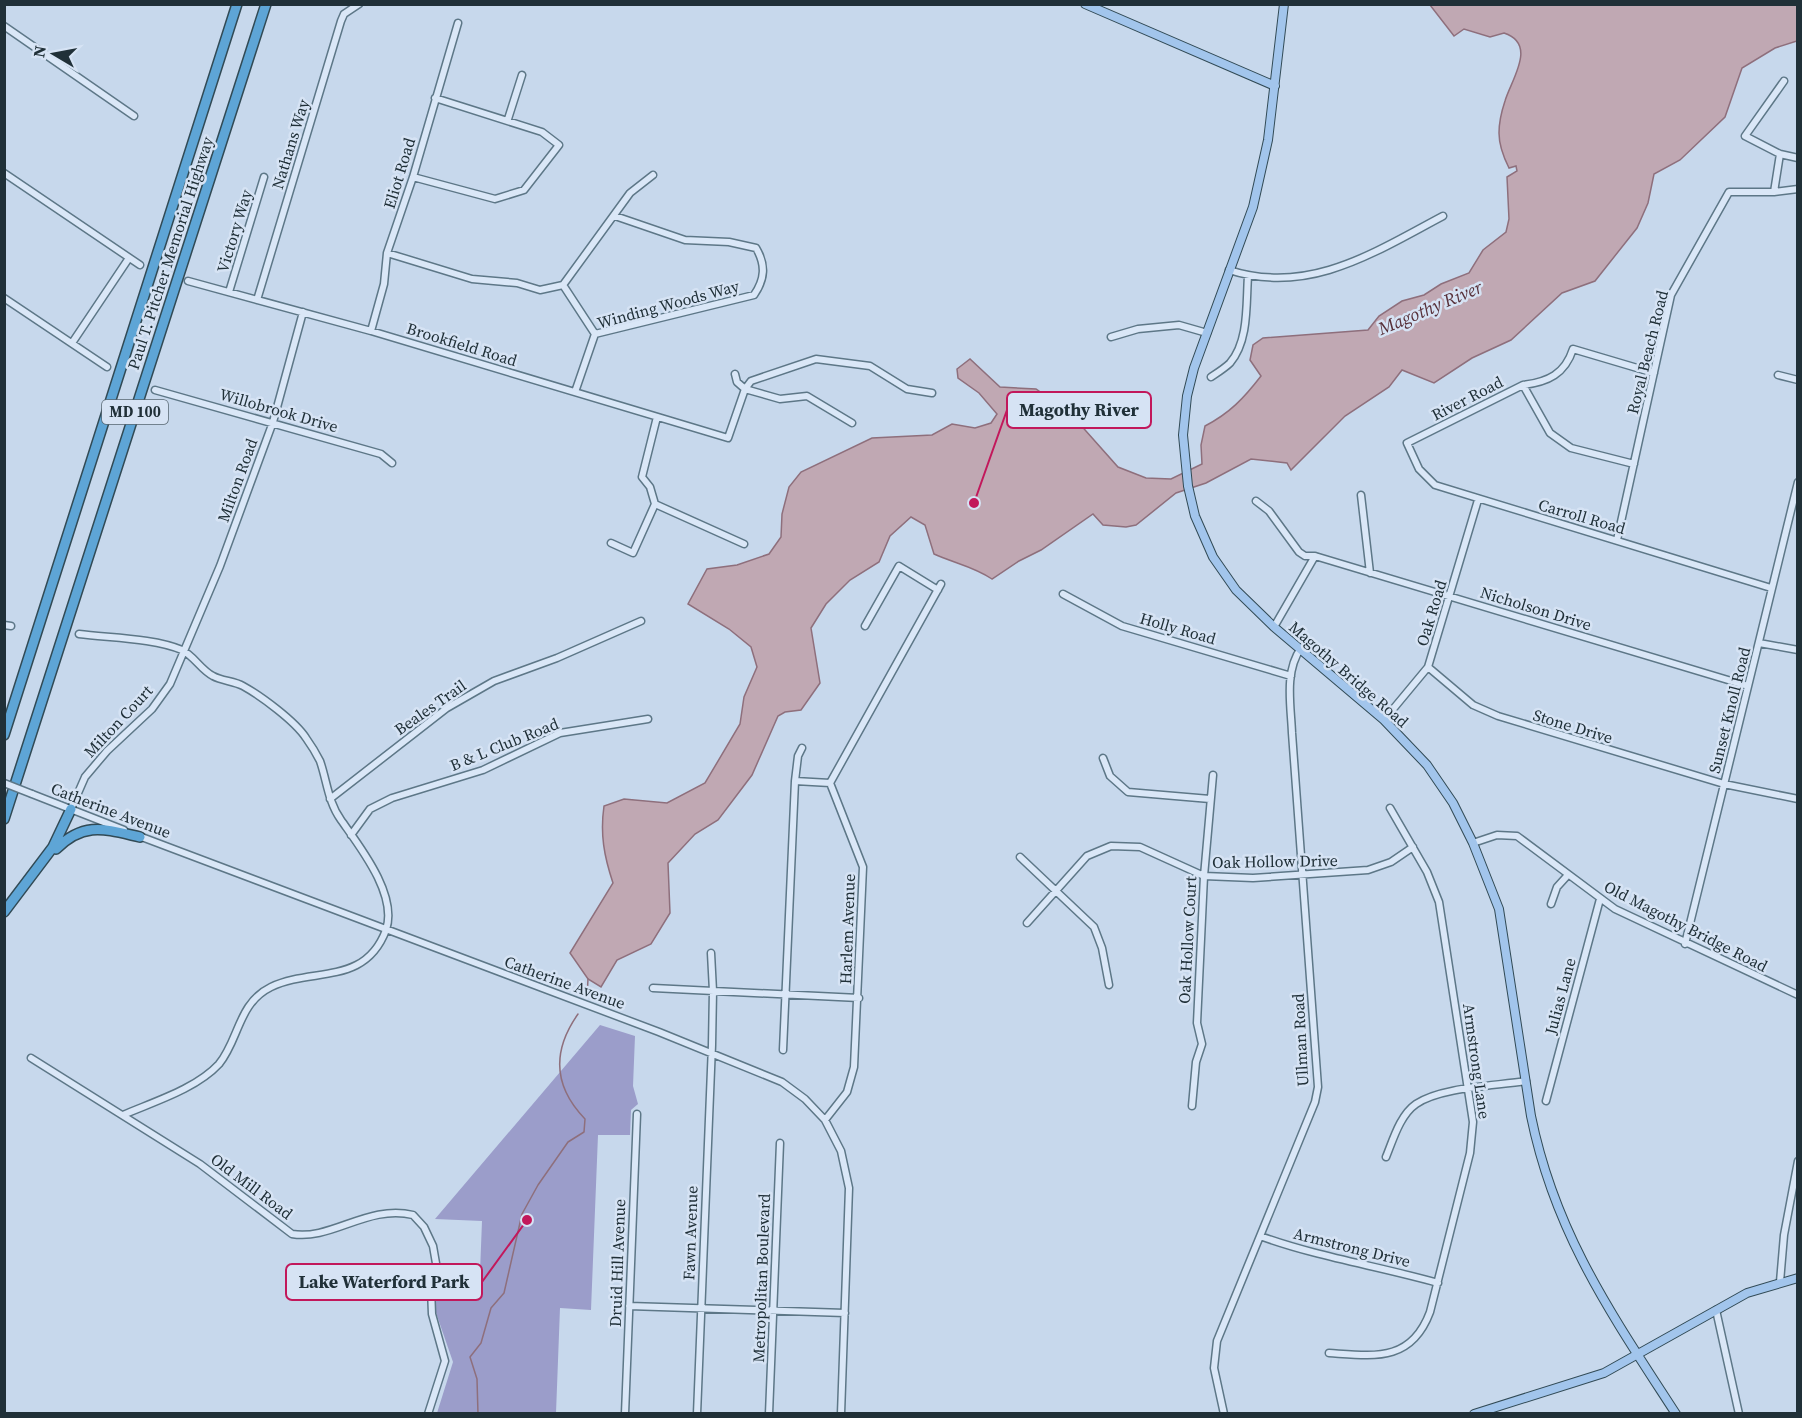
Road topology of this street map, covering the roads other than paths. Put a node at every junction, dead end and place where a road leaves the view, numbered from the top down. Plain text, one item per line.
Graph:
1 (235, 4) edge
2 (266, 4) edge
3 (359, 4) edge
4 (1085, 4) edge
5 (1284, 4) edge
6 (458, 23) dead end
7 (4, 26) edge
8 (522, 75) dead end
9 (1784, 81) dead end
10 (1275, 86) junction
11 (435, 98) junction
12 (134, 116) dead end
13 (508, 119) junction
14 (1780, 154) junction
15 (1797, 158) edge
16 (4, 173) edge
17 (653, 176) dead end
18 (264, 177) dead end
19 (413, 177) junction
20 (1797, 189) edge
21 (1774, 192) junction
22 (615, 216) junction
23 (1443, 216) dead end
24 (387, 253) junction
25 (129, 258) junction
26 (140, 265) dead end
27 (1229, 270) junction
28 (1248, 276) junction
29 (188, 281) dead end
30 (563, 285) junction
31 (229, 292) junction
32 (4, 298) edge
33 (257, 300) junction
34 (303, 312) junction
35 (371, 331) junction
36 (1207, 333) junction
37 (595, 334) junction
38 (1111, 337) dead end
39 (72, 343) junction
40 (107, 367) dead end
41 (1654, 373) junction
42 (735, 374) dead end
43 (1778, 375) dead end
44 (1211, 377) dead end
45 (1797, 380) edge
46 (1523, 385) junction
47 (745, 388) junction
48 (155, 390) dead end
49 (575, 392) junction
50 (932, 393) dead end
51 (657, 417) junction
52 (273, 422) junction
53 (852, 423) dead end
54 (1407, 443) joint
55 (392, 463) dead end
56 (1634, 464) junction
57 (1797, 482) edge
58 (1361, 495) dead end
59 (1478, 500) junction
60 (1256, 501) dead end
61 (655, 504) junction
62 (1617, 540) junction
63 (611, 543) dead end
64 (744, 544) dead end
65 (1315, 556) junction
66 (1370, 573) junction
67 (1772, 588) junction
68 (1063, 594) dead end
69 (1451, 596) junction
70 (641, 621) dead end
71 (865, 626) dead end
72 (1274, 627) junction
73 (79, 634) dead end
74 (1760, 643) junction
75 (1301, 648) junction
76 (184, 651) junction
77 (1797, 651) edge
78 (1428, 667) junction
79 (1291, 676) junction
80 (1748, 686) junction
81 (648, 719) dead end
82 (1384, 720) junction
83 (4, 735) edge
84 (802, 748) dead end
85 (1102, 759) dead end
86 (1213, 774) dead end
87 (795, 781) junction
88 (4, 783) edge
89 (830, 783) junction
90 (1724, 784) junction
91 (330, 799) junction
92 (1210, 799) junction
93 (1797, 799) edge
94 (1390, 808) dead end
95 (70, 809) junction
96 (4, 819) edge
97 (351, 835) junction
98 (140, 837) junction
99 (1473, 843) junction
100 (1413, 848) junction
101 (1020, 857) dead end
102 (40, 866) junction
103 (1303, 874) junction
104 (1204, 876) junction
105 (1567, 876) junction
106 (1054, 891) junction
107 (1600, 898) junction
108 (1551, 904) dead end
109 (4, 912) edge
110 (1027, 923) dead end
111 (387, 928) junction
112 (1685, 944) junction
113 (711, 953) dead end
114 (1109, 985) dead end
115 (653, 988) dead end
116 (714, 992) junction
117 (787, 995) junction
118 (1797, 995) edge
119 (859, 998) junction
120 (783, 1050) dead end
121 (711, 1054) junction
122 (31, 1058) dead end
123 (1526, 1081) junction
124 (1470, 1089) junction
125 (1546, 1101) dead end
126 (1192, 1106) dead end
127 (637, 1114) dead end
128 (123, 1115) junction
129 (825, 1120) junction
130 (780, 1143) dead end
131 (1386, 1157) dead end
132 (1797, 1161) edge
133 (1260, 1236) junction
134 (1797, 1278) edge
135 (1780, 1282) junction
136 (1438, 1283) junction
137 (629, 1306) junction
138 (701, 1308) junction
139 (1716, 1310) junction
140 (774, 1311) junction
141 (845, 1313) junction
142 (1329, 1353) dead end
143 (1638, 1355) junction
144 (428, 1413) edge
145 (625, 1413) edge
146 (697, 1413) edge
147 (769, 1413) edge
148 (841, 1413) edge
149 (1224, 1413) edge
150 (1474, 1413) edge
151 (1677, 1413) edge
152 (1739, 1413) edge

1 - 83 highway, Paul T. Pitcher Memorial Highway / MD 100
2 - 96 highway, Paul T. Pitcher Memorial Highway / MD 100
3 - 33 street, Nathans Way
4 - 10 main road
5 - 10 main road, Magothy Bridge Road
6 - 11 street, Eliot Road
7 - 12 street
8 - 13 street
9 - 14 street
10 - 27 main road, Magothy Bridge Road
11 - 13 street
11 - 19 street, Eliot Road
13 - 19 street
14 - 15 street
14 - 21 street
16 - 25 street
17 - 22 street
18 - 31 street, Victory Way
19 - 24 street, Eliot Road
20 - 21 street
21 - 41 street, Royal Beach Road
22 - 30 street
22 - 37 street, Winding Woods Way
23 - 28 street
24 - 30 street
24 - 35 street, Eliot Road
25 - 26 street
25 - 39 street
27 - 28 street
27 - 36 main road, Magothy Bridge Road
28 - 44 street
29 - 31 street, Brookfield Road
30 - 37 street
31 - 33 street, Brookfield Road
32 - 39 street
33 - 34 street, Brookfield Road
34 - 35 street, Brookfield Road
34 - 52 street, Milton Road
35 - 49 street, Brookfield Road
36 - 38 street
36 - 72 main road, Magothy Bridge Road
37 - 49 street, Winding Woods Way
39 - 40 street
41 - 46 street, River Road
41 - 56 street, Royal Beach Road
42 - 47 street
43 - 45 street
46 - 54 street, River Road
46 - 56 street
47 - 50 street
47 - 51 street, Brookfield Road
47 - 53 street
48 - 52 street, Willobrook Drive
49 - 51 street, Brookfield Road
51 - 61 street
52 - 55 street, Willobrook Drive
52 - 76 street, Milton Road
54 - 59 street, Carroll Road
56 - 62 street, Royal Beach Road
57 - 67 street, Sunset Knoll Road
58 - 66 street
59 - 62 street, Carroll Road
59 - 69 street, Oak Road
60 - 65 street, Nicholson Drive
61 - 63 street
61 - 64 street
62 - 67 street, Carroll Road
65 - 66 street, Nicholson Drive
65 - 72 street
66 - 69 street, Nicholson Drive
67 - 74 street, Sunset Knoll Road
68 - 79 street, Holly Road
69 - 78 street, Oak Road
69 - 80 street, Nicholson Drive
70 - 91 street, Beales Trail
71 - 89 street
72 - 75 main road, Magothy Bridge Road
73 - 76 street
74 - 77 street
74 - 80 street, Sunset Knoll Road
75 - 79 street, Ullman Road
75 - 82 main road, Magothy Bridge Road
76 - 91 street
76 - 95 street, Milton Court
78 - 82 street, Oak Road
78 - 90 street, Stone Drive
79 - 103 street, Ullman Road
80 - 90 street, Sunset Knoll Road
81 - 97 street, B & L Club Road
82 - 99 main road, Magothy Bridge Road
84 - 87 street
85 - 92 street
86 - 92 street, Oak Hollow Court
87 - 89 street
87 - 117 street
88 - 95 street, Catherine Avenue, bridge
89 - 119 street, Harlem Avenue
90 - 93 street, Stone Drive
90 - 112 street, Sunset Knoll Road
91 - 97 street
92 - 104 street, Oak Hollow Court
94 - 100 street, Armstrong Lane
95 - 98 street, Catherine Avenue
95 - 102 highway
97 - 111 street
98 - 102 highway
98 - 111 street, Catherine Avenue
99 - 105 street, Old Magothy Bridge Road
99 - 123 main road, Magothy Bridge Road
100 - 103 street, Oak Hollow Drive
100 - 124 street, Armstrong Lane
101 - 106 street
102 - 109 highway
103 - 104 street, Oak Hollow Drive
103 - 133 street, Ullman Road
104 - 106 street, Oak Hollow Drive
104 - 126 street, Oak Hollow Court
105 - 107 street, Old Magothy Bridge Road
105 - 108 street
106 - 110 street, Oak Hollow Drive
106 - 114 street
107 - 112 street, Old Magothy Bridge Road
107 - 125 street, Julias Lane
111 - 121 street, Catherine Avenue
111 - 128 street
112 - 118 street, Old Magothy Bridge Road
113 - 116 street, Fawn Avenue
115 - 116 street
116 - 117 street
116 - 121 street, Fawn Avenue
117 - 119 street
117 - 120 street
119 - 129 street, Harlem Avenue
121 - 129 street, Catherine Avenue
121 - 138 street, Fawn Avenue
122 - 128 street, Old Mill Road
123 - 124 street
123 - 143 main road, Magothy Bridge Road
124 - 131 street
124 - 136 street, Armstrong Lane
127 - 137 street, Druid Hill Avenue
128 - 144 street, Old Mill Road
129 - 141 street, Catherine Avenue
130 - 140 street, Metropolitan Boulevard
132 - 135 street
133 - 136 street, Armstrong Drive
133 - 149 street, Ullman Road
134 - 135 main road
135 - 139 main road
136 - 142 street, Armstrong Lane
137 - 138 street
137 - 145 street, Druid Hill Avenue
138 - 140 street
138 - 146 street, Fawn Avenue
139 - 143 main road
139 - 152 street
140 - 141 street
140 - 147 street, Metropolitan Boulevard
141 - 148 street, Catherine Avenue
143 - 150 main road
143 - 151 main road, Magothy Bridge Road

